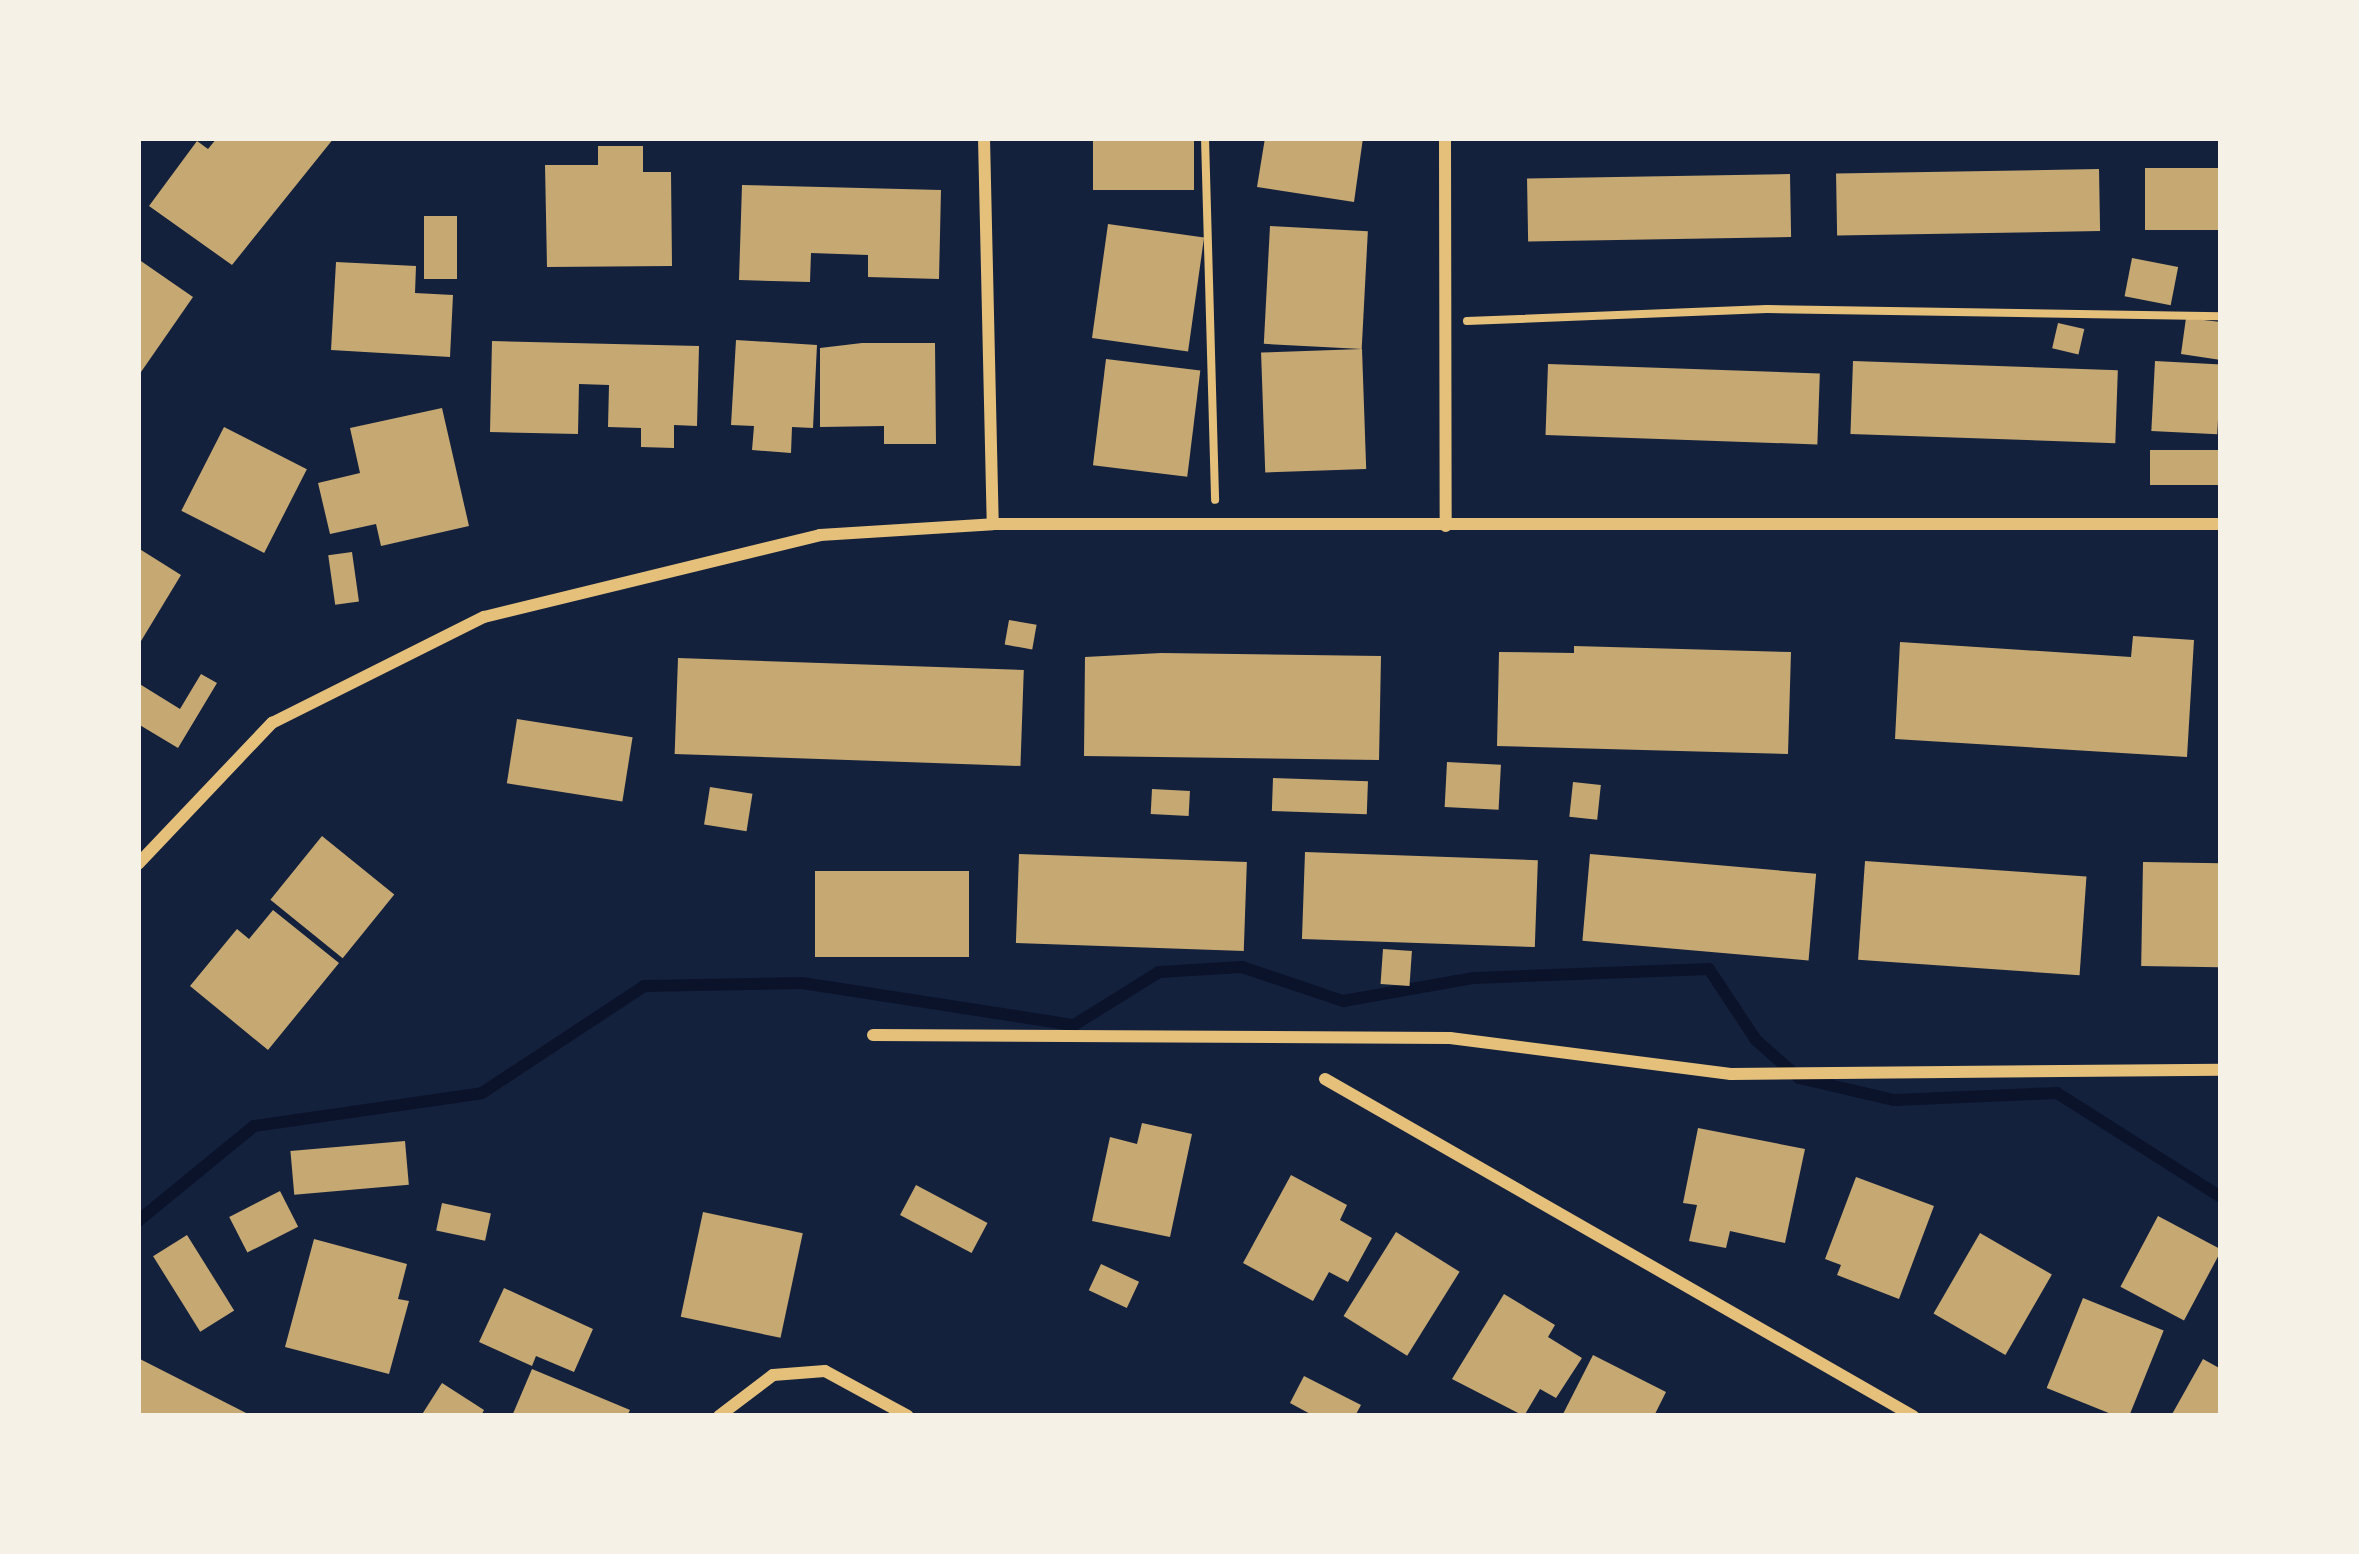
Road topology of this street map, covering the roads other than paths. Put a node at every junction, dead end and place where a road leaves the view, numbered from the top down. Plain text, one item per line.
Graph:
1 (984, 138) edge
2 (1445, 138) edge
3 (993, 524) junction
4 (2221, 524) edge
5 (1446, 526) junction
6 (138, 864) edge
7 (873, 1035) dead end
8 (2221, 1070) edge
9 (1324, 1078) dead end
10 (719, 1416) edge
11 (908, 1416) edge
12 (1913, 1416) edge

1 - 3 street
2 - 5 street
3 - 5 street
3 - 6 street
4 - 5 street
7 - 8 street
9 - 12 street
10 - 11 street

